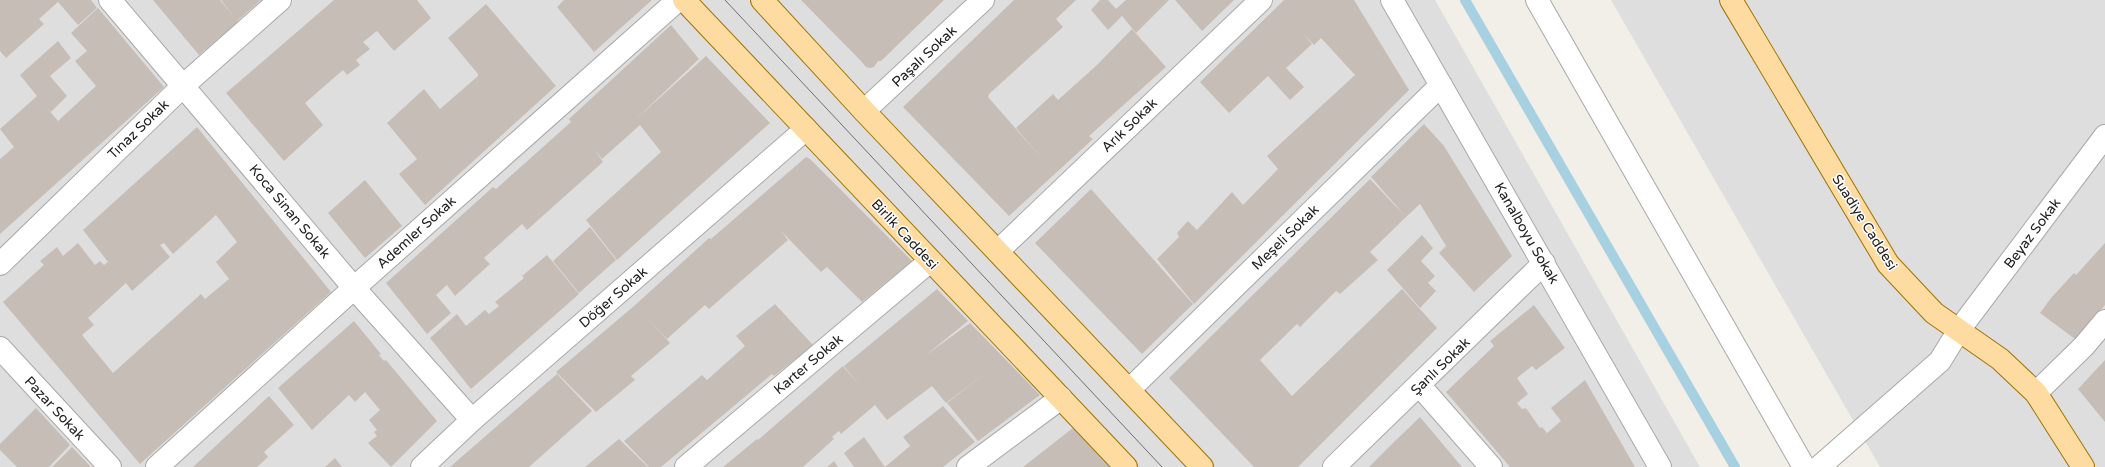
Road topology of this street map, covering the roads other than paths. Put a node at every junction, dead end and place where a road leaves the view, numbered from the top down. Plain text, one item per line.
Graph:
1 (110, 0) edge
2 (280, 0) edge
3 (678, 0) edge
4 (684, 0) edge
5 (762, 0) edge
6 (983, 0) edge
7 (1261, 0) edge
8 (1392, 0) edge
9 (1537, 0) edge
10 (1731, 0) edge
11 (184, 84) junction
12 (1441, 85) junction
13 (864, 111) junction
14 (806, 129) junction
15 (2105, 136) edge
16 (998, 251) junction
17 (930, 261) junction
18 (1544, 263) junction
19 (0, 264) edge
20 (354, 288) junction
21 (2105, 322) edge
22 (1959, 330) junction
23 (0, 348) edge
24 (1420, 386) junction
25 (1128, 390) junction
26 (2036, 393) junction
27 (1061, 398) junction
28 (472, 420) junction
29 (110, 467) edge
30 (157, 467) edge
31 (422, 467) edge
32 (686, 467) edge
33 (968, 467) edge
34 (1126, 467) edge
35 (1202, 467) edge
36 (1334, 467) edge
37 (1492, 467) edge
38 (1660, 467) edge
39 (1804, 467) edge
40 (1819, 467) edge
41 (2083, 467) edge

1 - 11 street, Koca Sinan Sokak
2 - 11 street, Tınaz Sokak
3 - 20 street, Ademler Sokak
4 - 14 main road, Birlik Caddesi
5 - 13 main road
6 - 13 street, Paşalı Sokak
7 - 16 street, Arık Sokak
8 - 12 street, Kanalboyu Sokak
9 - 39 street
10 - 22 main road, Suadiye Caddesi
11 - 19 street, Tınaz Sokak
11 - 20 street, Koca Sinan Sokak
12 - 18 street, Kanalboyu Sokak
12 - 25 street, Meşeli Sokak
13 - 16 main road
14 - 17 main road, Birlik Caddesi
14 - 28 street, Döğer Sokak
15 - 22 street, Beyaz Sokak
16 - 25 main road
17 - 27 main road, Birlik Caddesi
17 - 32 street, Karter Sokak
18 - 24 street, Şanlı Sokak
18 - 38 street, Kanalboyu Sokak
20 - 28 street, Koca Sinan Sokak
20 - 30 street, Ademler Sokak
21 - 26 street
22 - 26 main road, Suadiye Caddesi
22 - 40 street, Beyaz Sokak
23 - 29 street, Pazar Sokak
24 - 36 street, Şanlı Sokak
24 - 37 street
25 - 35 main road
26 - 41 main road, Suadiye Caddesi
27 - 33 street
27 - 34 main road, Birlik Caddesi
28 - 31 street, Döğer Sokak

